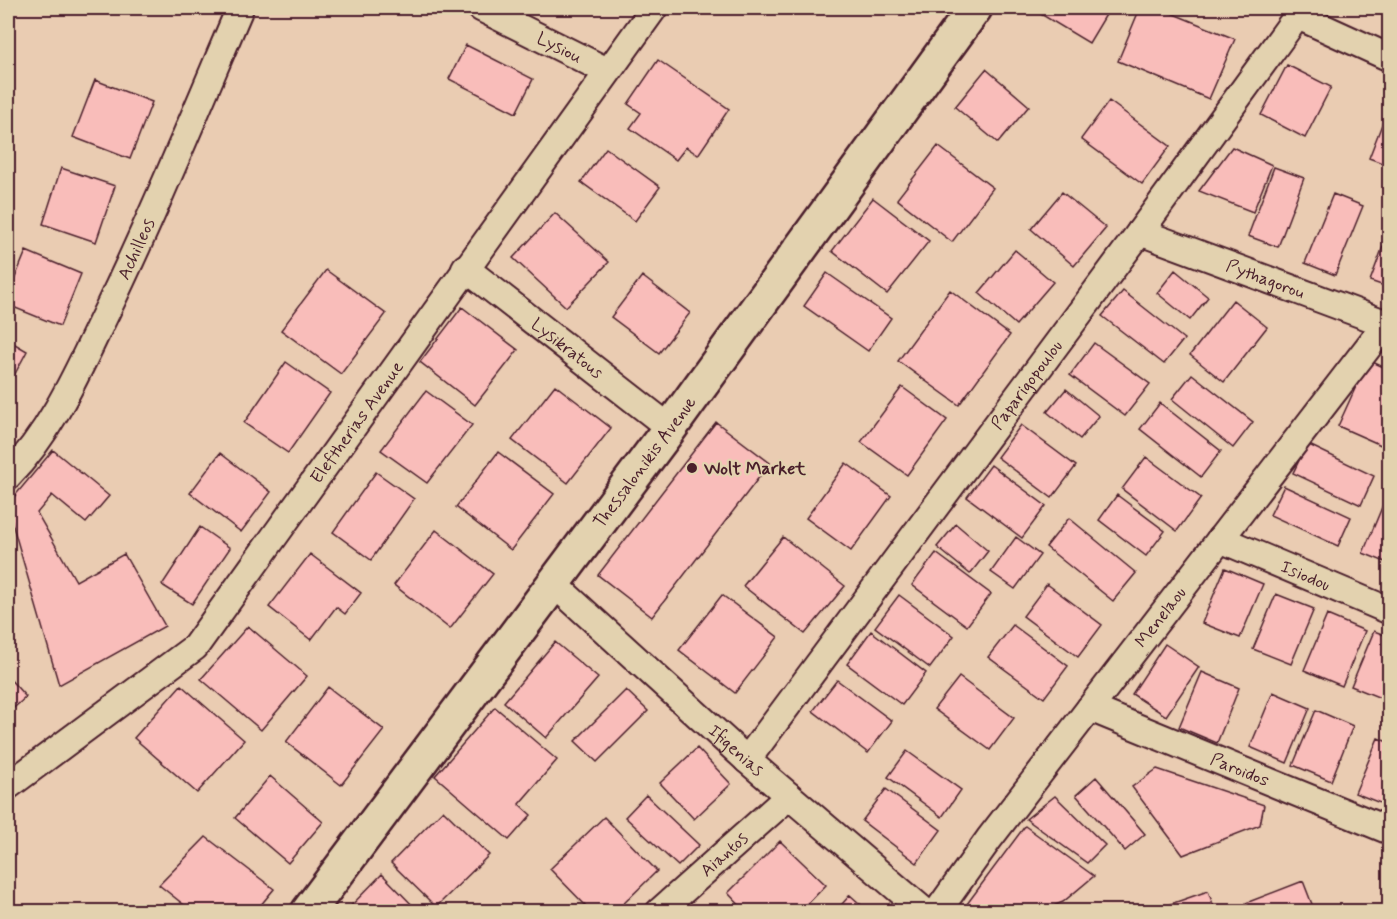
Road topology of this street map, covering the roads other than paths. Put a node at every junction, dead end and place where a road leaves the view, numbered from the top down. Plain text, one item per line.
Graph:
1 (240, 8) edge
2 (481, 8) edge
3 (654, 8) edge
4 (975, 8) edge
5 (1300, 12) edge
6 (1389, 58) edge
7 (607, 71) junction
8 (1140, 232) junction
9 (465, 268) junction
10 (1388, 324) edge
11 (670, 428) junction
12 (8, 476) edge
13 (1220, 539) junction
14 (553, 583) junction
15 (1389, 611) edge
16 (1090, 708) junction
17 (747, 760) junction
18 (8, 786) edge
19 (789, 796) junction
20 (1389, 831) edge
21 (308, 912) edge
22 (659, 912) edge
23 (925, 912) edge
24 (938, 912) edge

1 - 12 street, Achilleos
2 - 7 street, Lysiou
3 - 7 street, Eleftherias Avenue
4 - 11 street, Thessalonikis Avenue
5 - 6 street
5 - 8 street, Paparigopoulou
7 - 9 street, Eleftherias Avenue
8 - 10 street, Pythagorou
8 - 17 street, Paparigopoulou
9 - 11 street, Lysikratous
9 - 18 street, Eleftherias Avenue
10 - 13 street, Menelaou
11 - 14 street, Thessalonikis Avenue
13 - 15 street, Isiodou
13 - 16 street, Menelaou
14 - 17 street, Ifigenias
14 - 21 street, Thessalonikis Avenue
16 - 20 street, Paroidos
16 - 24 street, Menelaou
17 - 19 street, Ifigenias
19 - 22 street, Aiantos
19 - 23 street, Ifigenias

